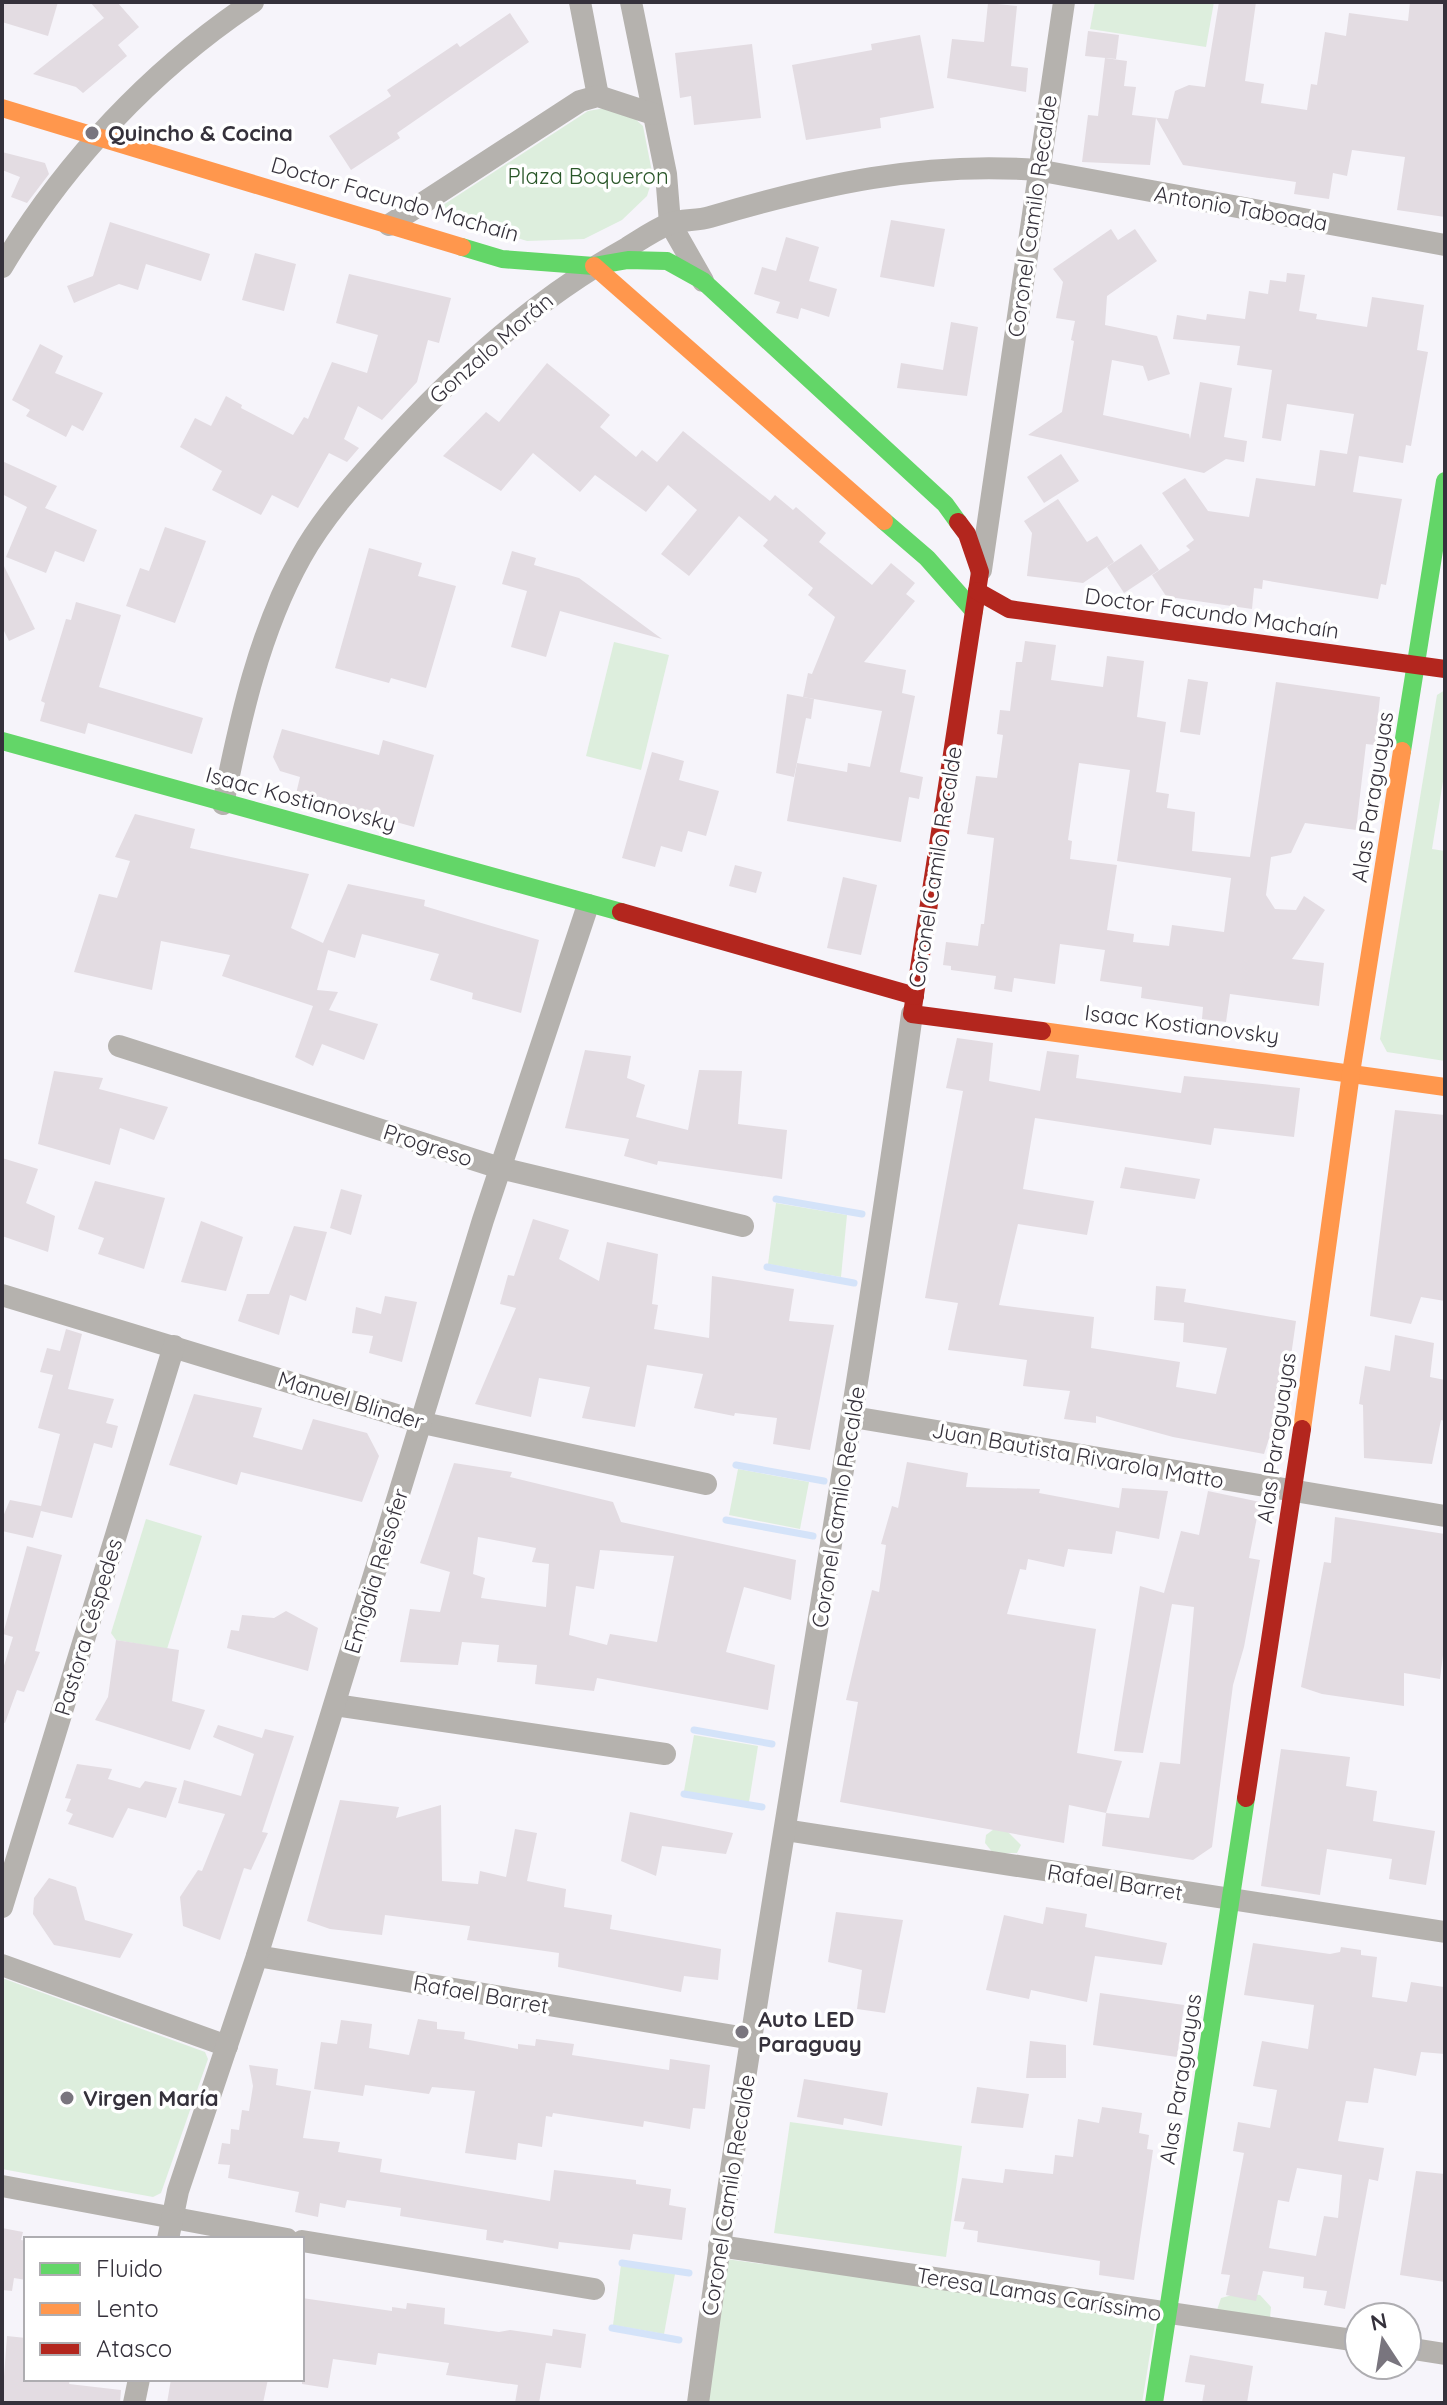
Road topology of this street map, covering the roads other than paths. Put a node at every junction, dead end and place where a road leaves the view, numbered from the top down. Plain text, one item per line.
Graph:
1 (253, 2) edge
2 (580, 2) edge
3 (631, 2) edge
4 (1064, 2) edge
5 (598, 96) junction
6 (2, 108) edge
7 (653, 114) junction
8 (99, 136) junction
9 (1037, 170) junction
10 (670, 223) junction
11 (389, 225) junction
12 (1445, 245) edge
13 (594, 266) junction
14 (2, 267) edge
15 (703, 281) junction
16 (1445, 481) edge
17 (979, 581) junction
18 (974, 611) junction
19 (1418, 665) junction
20 (1445, 669) edge
21 (2, 741) edge
22 (223, 804) junction
23 (588, 905) junction
24 (914, 1005) junction
25 (119, 1046) dead end
26 (1351, 1073) junction
27 (1445, 1087) edge
28 (500, 1168) junction
29 (743, 1226) dead end
30 (2, 1295) edge
31 (174, 1346) junction
32 (853, 1417) junction
33 (423, 1423) junction
34 (706, 1484) dead end
35 (1293, 1492) junction
36 (1445, 1516) edge
37 (335, 1705) junction
38 (665, 1754) dead end
39 (785, 1830) junction
40 (1232, 1900) junction
41 (2, 1907) edge
42 (1445, 1932) edge
43 (257, 1956) junction
44 (2, 1965) edge
45 (752, 2039) junction
46 (227, 2046) junction
47 (2, 2186) edge
48 (170, 2229) edge
49 (264, 2237) edge
50 (304, 2241) edge
51 (719, 2246) junction
52 (594, 2289) dead end
53 (1169, 2314) junction
54 (1343, 2339) edge
55 (1423, 2351) edge
56 (1445, 2354) edge
57 (139, 2381) edge
58 (134, 2403) edge
59 (698, 2403) edge
60 (1154, 2403) edge

1 - 8 street
2 - 5 street
3 - 7 street
4 - 9 street, Coronel Camilo Recalde
5 - 7 street
5 - 11 street
6 - 8 main road, Doctor Facundo Machaín
7 - 10 street
8 - 11 main road, Doctor Facundo Machaín
8 - 14 street
9 - 10 street, Gonzalo Morán
9 - 12 street, Antonio Taboada
9 - 17 street, Coronel Camilo Recalde
10 - 13 street, Gonzalo Morán
10 - 15 street
11 - 13 main road, Doctor Facundo Machaín
13 - 15 main road, Doctor Facundo Machaín
13 - 18 main road
13 - 22 street, Gonzalo Morán
15 - 17 main road, Doctor Facundo Machaín
16 - 19 main road, Alas Paraguayas
17 - 18 main road, Doctor Facundo Machaín
17 - 19 main road, Doctor Facundo Machaín
18 - 24 main road, Coronel Camilo Recalde
19 - 20 main road, Doctor Facundo Machaín
19 - 26 main road, Alas Paraguayas
21 - 22 main road, Isaac Kostianovsky
22 - 23 main road, Isaac Kostianovsky
23 - 24 main road, Isaac Kostianovsky
23 - 28 street, Emigdia Reisofer
24 - 26 main road, Isaac Kostianovsky
24 - 32 street, Coronel Camilo Recalde
25 - 28 street, Progreso
26 - 27 main road, Isaac Kostianovsky
26 - 35 main road, Alas Paraguayas
28 - 29 street, Progreso
28 - 33 street, Emigdia Reisofer
30 - 31 street, Manuel Blinder
31 - 33 street, Manuel Blinder
31 - 41 street, Pastora Céspedes
32 - 35 street, Juan Bautista Rivarola Matto
32 - 39 street, Coronel Camilo Recalde
33 - 34 street, Manuel Blinder
33 - 37 street, Emigdia Reisofer
35 - 36 street, Juan Bautista Rivarola Matto
35 - 40 main road, Alas Paraguayas
37 - 38 street
37 - 43 street, Emigdia Reisofer
39 - 40 street, Rafael Barret
39 - 45 street, Coronel Camilo Recalde
40 - 42 street, Rafael Barret
40 - 53 main road, Alas Paraguayas
43 - 45 street, Rafael Barret
43 - 46 street, Emigdia Reisofer
44 - 46 street
45 - 51 street, Coronel Camilo Recalde
46 - 48 street, Emigdia Reisofer
47 - 48 street
48 - 49 street
50 - 52 street
51 - 53 street, Teresa Lamas Caríssimo
51 - 59 street, Coronel Camilo Recalde
53 - 54 street, Teresa Lamas Caríssimo
53 - 60 main road, Alas Paraguayas
55 - 56 street
57 - 58 street

